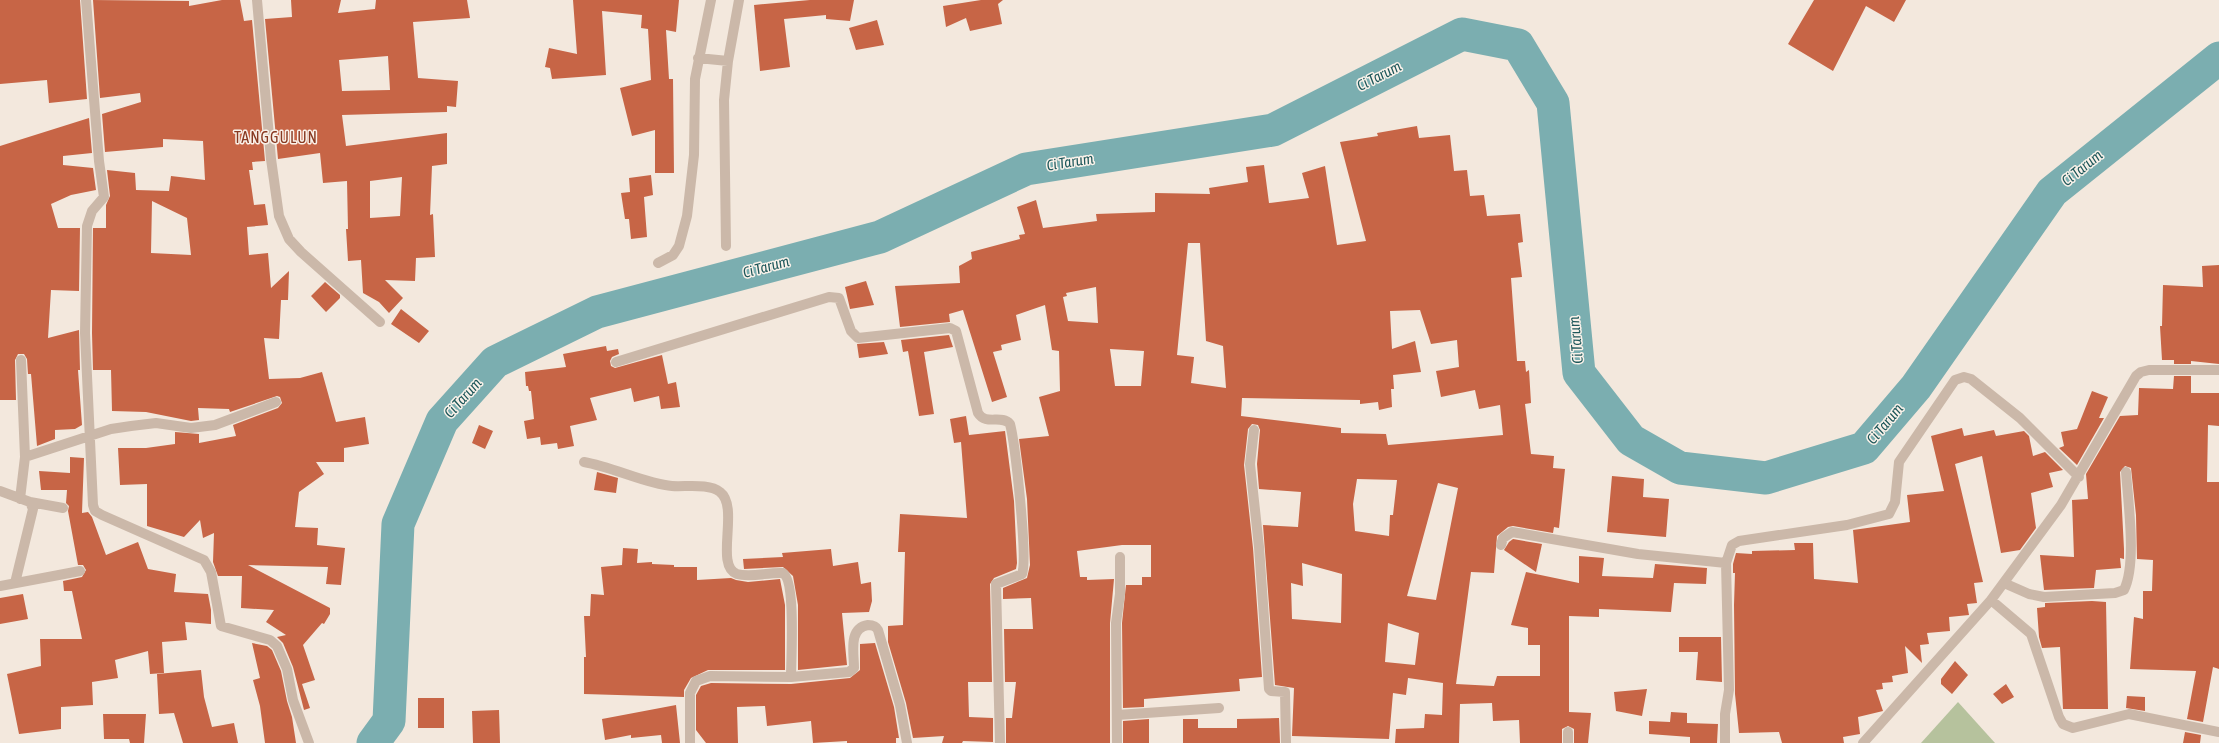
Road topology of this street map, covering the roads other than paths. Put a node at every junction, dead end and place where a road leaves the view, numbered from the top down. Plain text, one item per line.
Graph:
1 (86, 0) edge
2 (257, 0) edge
3 (711, 0) edge
4 (739, 0) edge
5 (701, 58) junction
6 (725, 61) junction
7 (726, 246) dead end
8 (658, 263) dead end
9 (380, 322) dead end
10 (22, 360) dead end
11 (616, 362) dead end
12 (2219, 370) edge
13 (276, 402) dead end
14 (1254, 430) dead end
15 (90, 437) junction
16 (25, 457) junction
17 (584, 462) dead end
18 (2126, 472) dead end
19 (2079, 477) junction
20 (0, 491) edge
21 (20, 499) junction
22 (30, 502) junction
23 (63, 508) dead end
24 (1501, 546) dead end
25 (1120, 557) dead end
26 (1726, 563) junction
27 (80, 571) dead end
28 (2004, 582) junction
29 (15, 583) junction
30 (0, 586) edge
31 (1991, 600) junction
32 (790, 677) junction
33 (1219, 708) dead end
34 (1117, 715) junction
35 (1568, 732) dead end
36 (2219, 732) edge
37 (309, 743) edge
38 (690, 743) edge
39 (907, 743) edge
40 (1000, 743) edge
41 (1117, 743) edge
42 (1286, 743) edge
43 (1568, 743) edge
44 (1725, 743) edge
45 (1863, 743) edge

1 - 15 street
2 - 9 street
3 - 5 street
4 - 6 street
5 - 6 street
5 - 8 street
6 - 7 street
10 - 16 street
11 - 40 street
12 - 19 street
13 - 15 street
14 - 42 street
15 - 16 street
15 - 37 street
16 - 21 street
17 - 32 street
18 - 28 street
19 - 26 street
19 - 28 street
20 - 21 street
21 - 22 street
22 - 23 street
22 - 29 street
24 - 26 street
25 - 34 street
26 - 44 street
27 - 29 street
28 - 31 street
29 - 30 street
31 - 36 street
31 - 45 street
32 - 38 street
32 - 39 street
33 - 34 street
34 - 41 street
35 - 43 street

